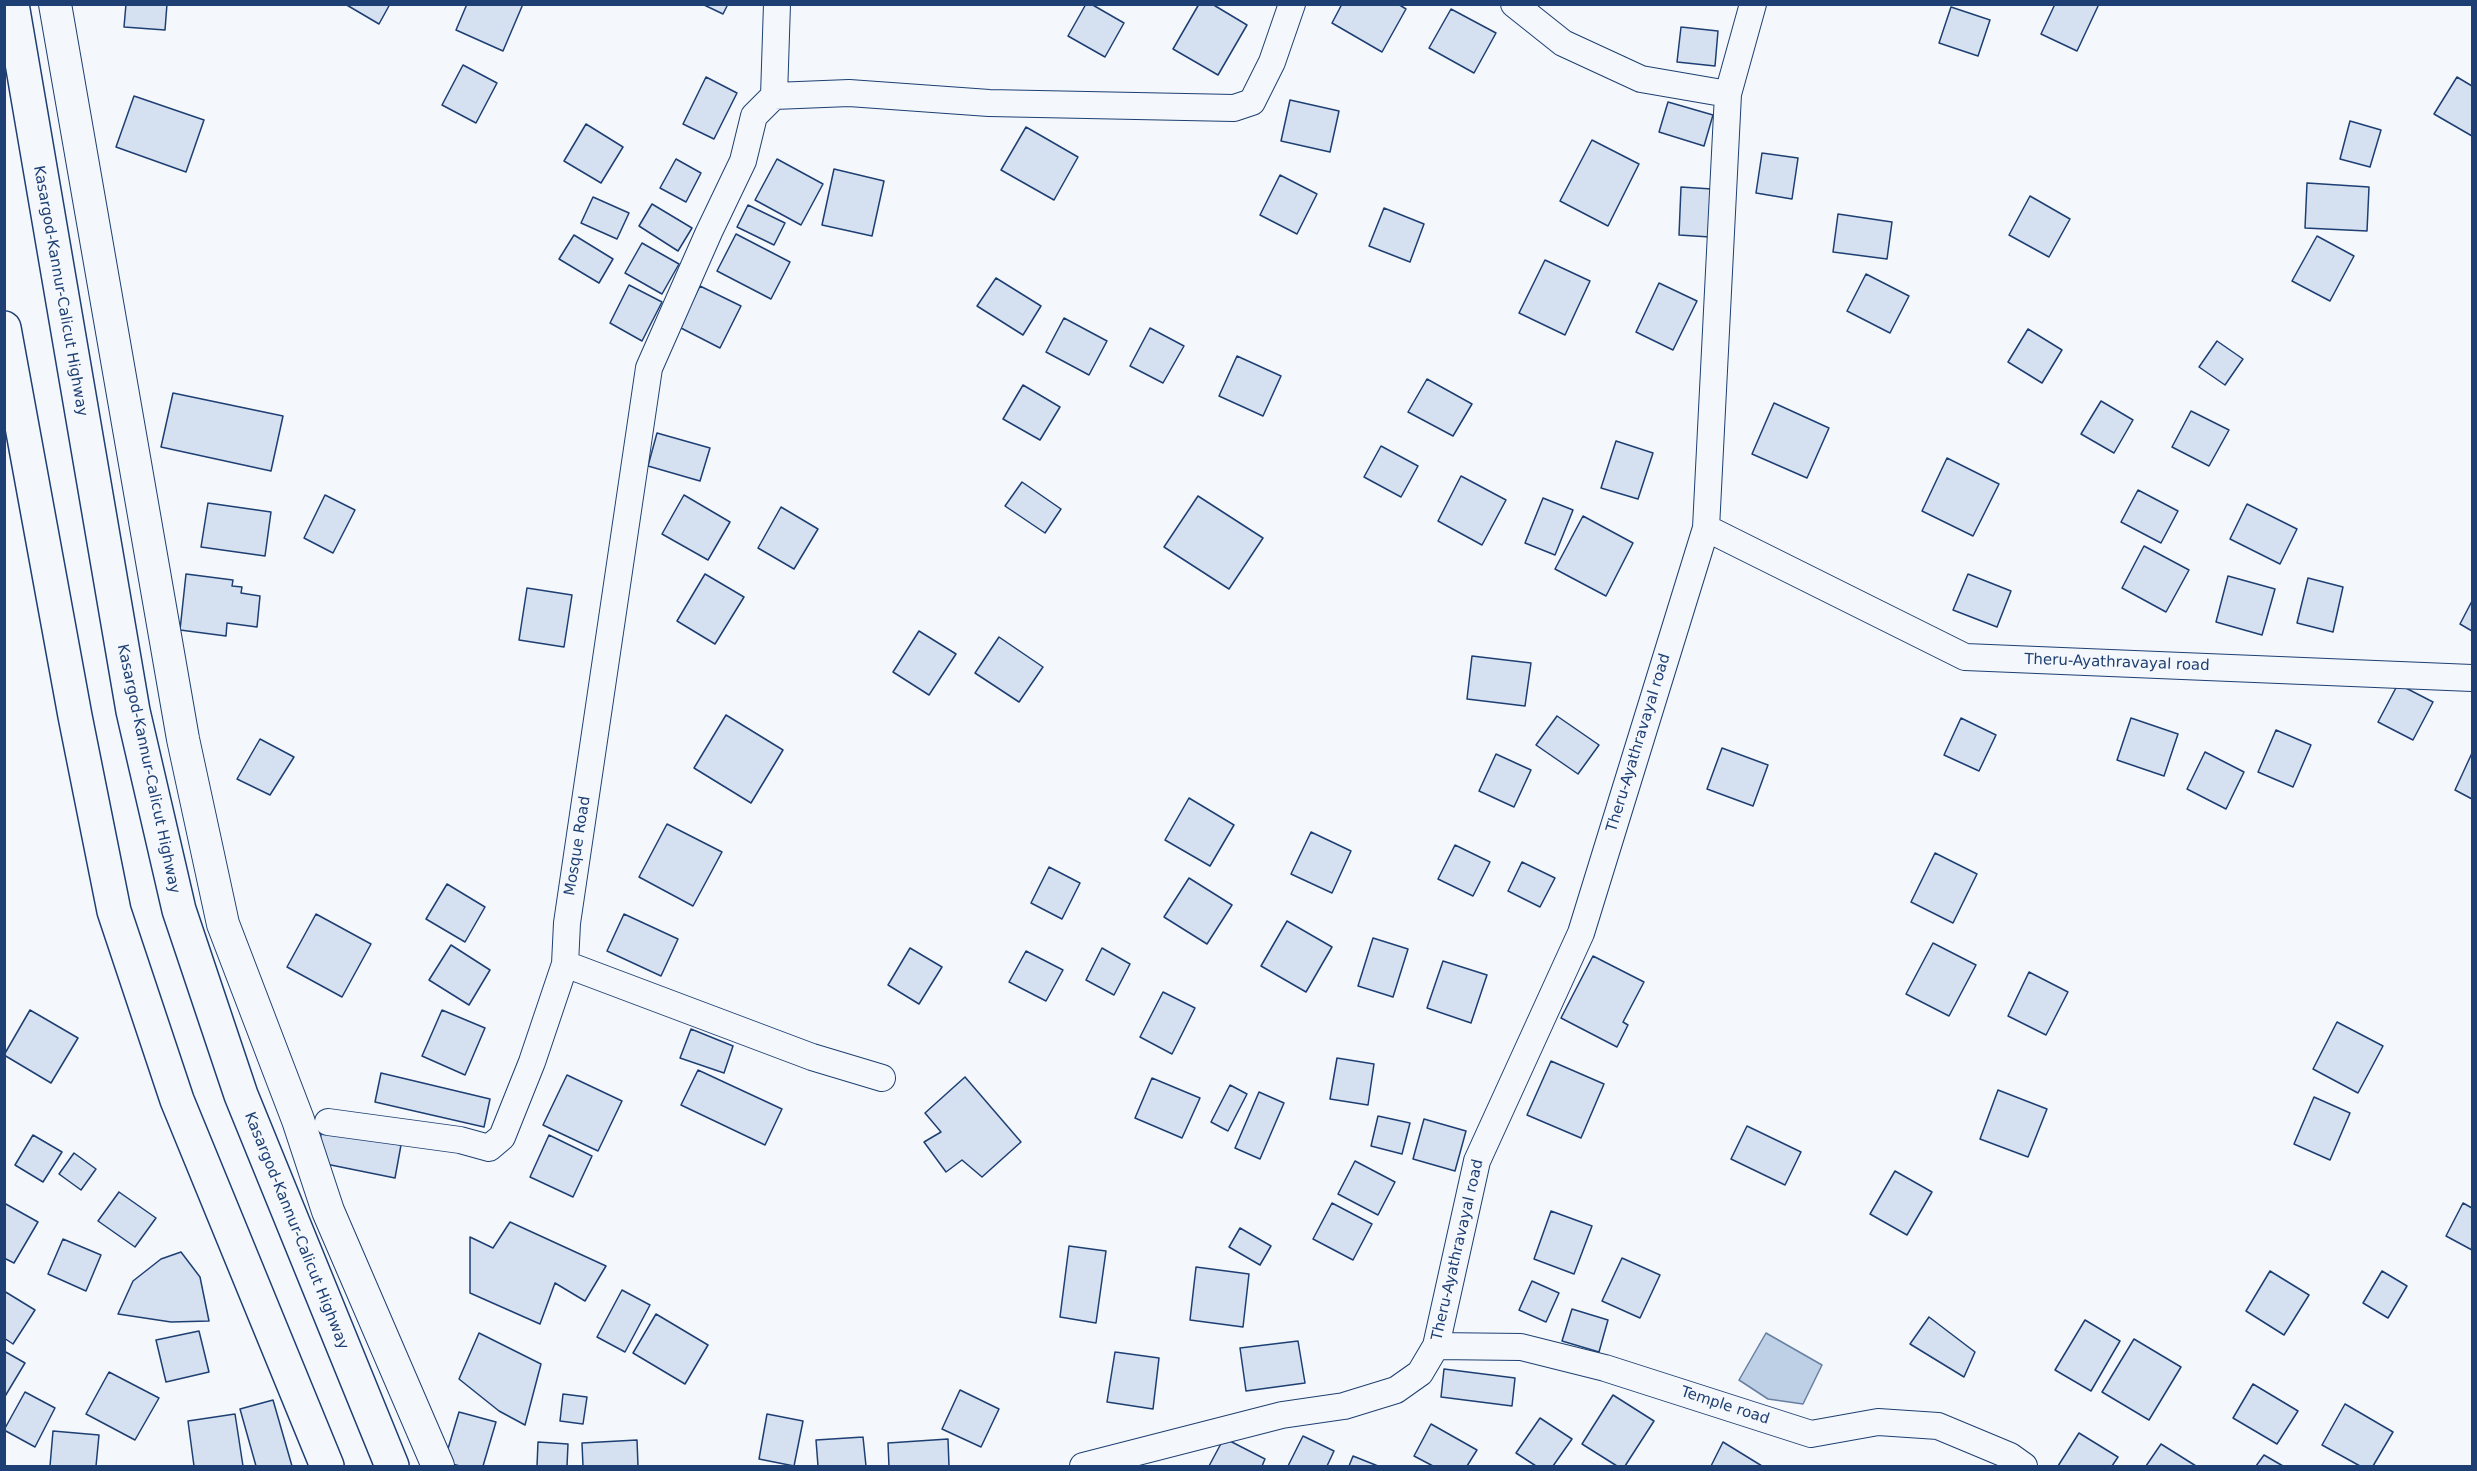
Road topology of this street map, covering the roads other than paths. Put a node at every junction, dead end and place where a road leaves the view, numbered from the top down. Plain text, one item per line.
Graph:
1 (12, 4) edge
2 (55, 4) edge
3 (777, 4) edge
4 (1292, 4) edge
5 (1514, 4) edge
6 (1753, 4) edge
7 (1728, 93) junction
8 (774, 96) junction
9 (4, 328) edge
10 (1706, 528) junction
11 (2472, 678) edge
12 (565, 964) junction
13 (882, 1077) dead end
14 (328, 1122) dead end
15 (1436, 1346) junction
16 (2017, 1461) edge
17 (327, 1467) edge
18 (392, 1467) edge
19 (438, 1467) edge
20 (1083, 1467) edge

1 - 18 highway, Kasargod-Kannur-Calicut Highway
2 - 19 street
3 - 8 street
4 - 8 street
5 - 7 street
6 - 7 street
7 - 10 street
8 - 12 street, Mosque Road
9 - 17 highway
10 - 11 street, Theru-Ayathravayal road
10 - 15 street, Theru-Ayathravayal road
12 - 13 street
12 - 14 street, Mosque Road
15 - 16 street, Temple road
15 - 20 street, Theru-Ayathravayal road

